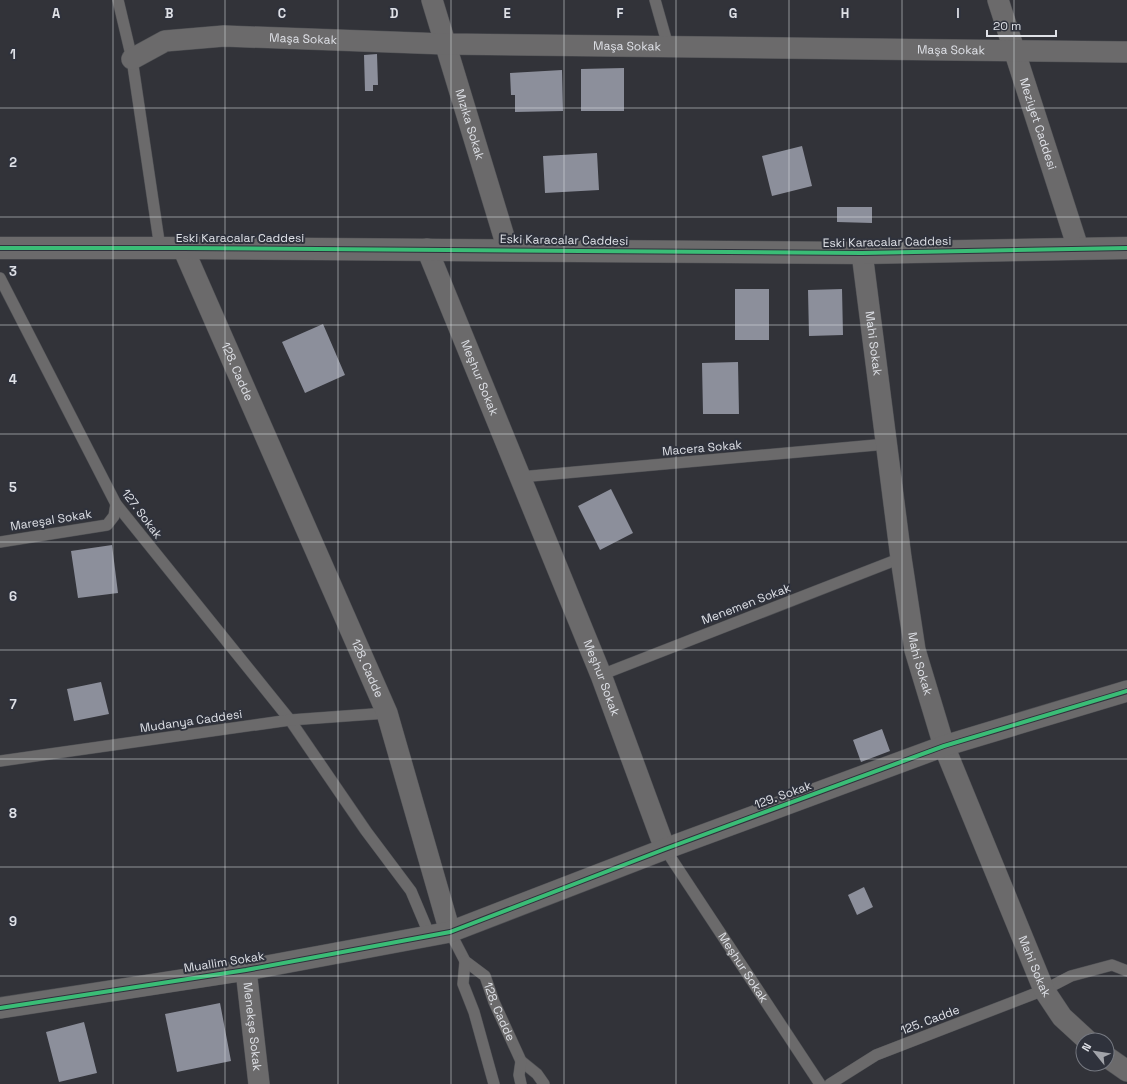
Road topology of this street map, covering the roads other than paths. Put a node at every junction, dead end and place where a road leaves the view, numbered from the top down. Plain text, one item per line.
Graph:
1 (118, 0) edge
2 (432, 0) edge
3 (655, 0) edge
4 (998, 0) edge
5 (445, 44) junction
6 (668, 46) junction
7 (1014, 50) junction
8 (1127, 52) edge
9 (132, 59) junction
10 (0, 248) edge
11 (160, 248) junction
12 (183, 248) junction
13 (1078, 248) junction
14 (1127, 248) edge
15 (427, 249) junction
16 (508, 250) junction
17 (862, 253) junction
18 (0, 278) edge
19 (887, 444) junction
20 (520, 477) junction
21 (116, 504) junction
22 (0, 542) edge
23 (901, 558) junction
24 (601, 675) junction
25 (1127, 691) edge
26 (386, 713) junction
27 (290, 720) junction
28 (944, 746) junction
29 (0, 761) edge
30 (665, 849) junction
31 (440, 934) junction
32 (465, 961) junction
33 (246, 970) junction
34 (1127, 971) edge
35 (1044, 990) junction
36 (0, 1008) edge
37 (1078, 1032) edge
38 (521, 1061) junction
39 (1115, 1063) edge
40 (1127, 1071) edge
41 (260, 1084) edge
42 (494, 1084) edge
43 (521, 1084) edge
44 (544, 1084) edge
45 (820, 1084) edge
46 (830, 1084) edge

1 - 9 lane
2 - 5 street, Mızıka Sokak
3 - 6 lane
4 - 7 street, Meziyet Caddesi
5 - 6 street, Maşa Sokak
5 - 9 street, Maşa Sokak
5 - 16 street, Mızıka Sokak
6 - 7 street, Maşa Sokak
7 - 8 street, Maşa Sokak
7 - 13 street, Meziyet Caddesi
9 - 11 lane
10 - 11 street, Eski Karacalar Caddesi
11 - 12 street, Eski Karacalar Caddesi
12 - 15 street, Eski Karacalar Caddesi
12 - 26 street, 128. Cadde
13 - 14 street, Eski Karacalar Caddesi
13 - 17 street, Eski Karacalar Caddesi
15 - 16 street, Eski Karacalar Caddesi
15 - 20 street, Meşhur Sokak
16 - 17 street, Eski Karacalar Caddesi
17 - 19 street, Mahi Sokak
18 - 21 lane, 127. Sokak
19 - 20 lane, Macera Sokak
19 - 23 street, Mahi Sokak
20 - 24 street, Meşhur Sokak
21 - 22 lane, Mareşal Sokak
21 - 27 lane, 127. Sokak
23 - 24 lane, Menemen Sokak
23 - 28 street, Mahi Sokak
24 - 30 street, Meşhur Sokak
25 - 28 street, 129. Sokak
26 - 27 lane, Mudanya Caddesi
26 - 31 street, 128. Cadde
27 - 29 lane, Mudanya Caddesi
27 - 31 lane, 127. Sokak
28 - 30 street, 129. Sokak
28 - 35 street, Mahi Sokak
30 - 31 street, 129. Sokak
30 - 45 lane, Meşhur Sokak
31 - 32 lane, 128. Cadde
31 - 33 street, Muallim Sokak
32 - 38 lane, 128. Cadde
32 - 42 lane
33 - 36 street, Muallim Sokak
33 - 41 street, Menekşe Sokak
34 - 35 lane, 125. Cadde
35 - 37 street, Mahi Sokak
35 - 46 lane, 125. Cadde
38 - 43 lane
38 - 44 lane, 128. Cadde
39 - 40 street

